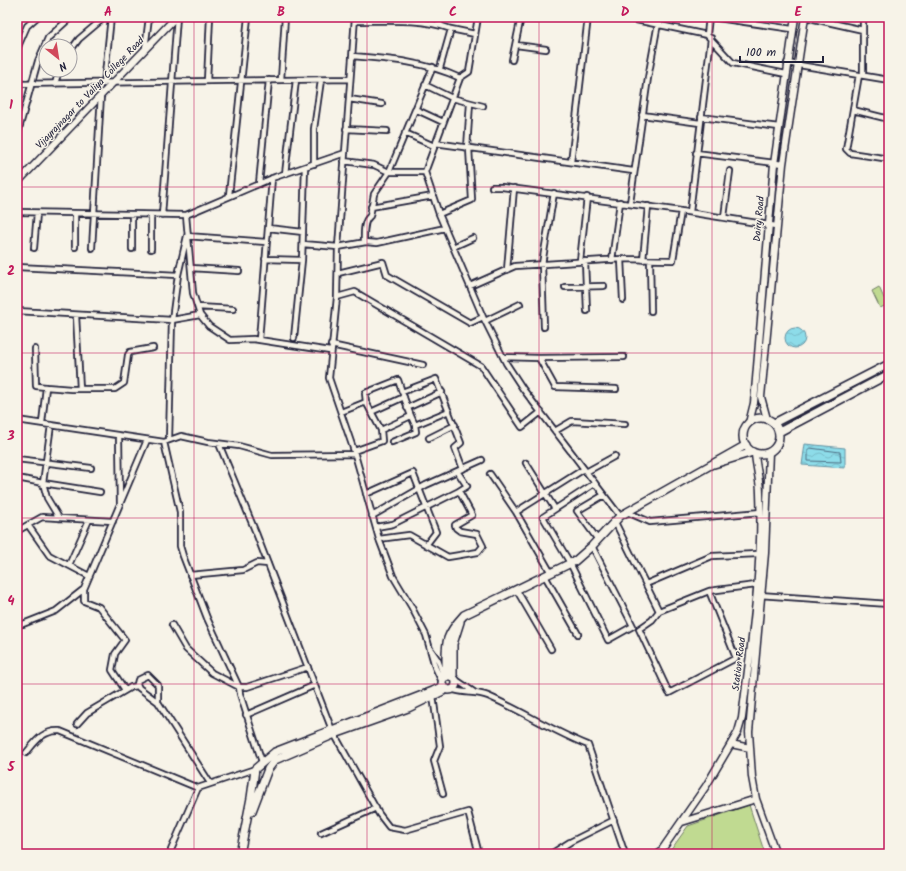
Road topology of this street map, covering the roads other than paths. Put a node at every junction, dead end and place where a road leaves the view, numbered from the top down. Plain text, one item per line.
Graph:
1 (37, 17) edge
2 (71, 17) edge
3 (105, 17) edge
4 (111, 17) edge
5 (149, 17) edge
6 (177, 17) edge
7 (210, 17) edge
8 (248, 17) edge
9 (285, 17) edge
10 (441, 17) edge
11 (478, 17) edge
12 (521, 17) edge
13 (588, 17) edge
14 (622, 17) edge
15 (710, 17) edge
16 (795, 17) edge
17 (805, 17) edge
18 (862, 17) edge
19 (355, 19) edge
20 (658, 23) junction
21 (440, 25) junction
22 (451, 29) junction
23 (792, 29) junction
24 (863, 30) junction
25 (475, 34) junction
26 (709, 37) junction
27 (78, 40) edge
28 (516, 45) junction
29 (17, 49) edge
30 (546, 49) dead end
31 (145, 50) junction
32 (352, 56) junction
33 (512, 60) dead end
34 (787, 63) junction
35 (797, 65) junction
36 (432, 67) junction
37 (440, 68) junction
38 (786, 74) junction
39 (861, 75) junction
40 (57, 78) edge
41 (460, 78) junction
42 (350, 79) junction
43 (269, 80) junction
44 (281, 80) junction
45 (296, 80) junction
46 (321, 80) junction
47 (889, 80) edge
48 (207, 81) junction
49 (241, 81) junction
50 (172, 82) junction
51 (17, 84) edge
52 (32, 84) junction
53 (55, 84) junction
54 (104, 84) junction
55 (112, 84) junction
56 (425, 85) junction
57 (101, 95) junction
58 (452, 98) junction
59 (349, 99) junction
60 (470, 103) junction
61 (382, 104) dead end
62 (483, 106) dead end
63 (415, 110) junction
64 (853, 110) junction
65 (642, 115) junction
66 (701, 117) junction
67 (889, 119) edge
68 (443, 122) junction
69 (700, 123) junction
70 (779, 127) junction
71 (346, 129) junction
72 (387, 131) dead end
73 (405, 133) junction
74 (17, 136) edge
75 (435, 144) junction
76 (468, 148) junction
77 (345, 153) junction
78 (696, 153) junction
79 (883, 158) dead end
80 (344, 161) junction
81 (571, 162) junction
82 (314, 164) junction
83 (774, 164) junction
84 (783, 164) junction
85 (305, 167) junction
86 (633, 171) junction
87 (730, 171) dead end
88 (388, 172) junction
89 (425, 172) junction
90 (285, 174) junction
91 (272, 178) junction
92 (17, 183) edge
93 (259, 184) junction
94 (492, 187) dead end
95 (514, 188) junction
96 (554, 193) junction
97 (229, 196) junction
98 (433, 196) junction
99 (587, 197) junction
100 (620, 202) junction
101 (630, 203) junction
102 (648, 206) junction
103 (371, 207) junction
104 (682, 210) junction
105 (17, 212) edge
106 (690, 212) junction
107 (37, 213) junction
108 (75, 214) junction
109 (94, 214) junction
110 (439, 214) junction
111 (132, 215) junction
112 (151, 215) junction
113 (162, 215) junction
114 (186, 215) junction
115 (724, 217) junction
116 (768, 225) junction
117 (776, 226) junction
118 (268, 228) junction
119 (445, 228) junction
120 (303, 232) junction
121 (187, 236) junction
122 (473, 238) dead end
123 (266, 242) junction
124 (364, 242) junction
125 (303, 244) junction
126 (75, 247) dead end
127 (338, 247) junction
128 (453, 247) junction
129 (34, 248) dead end
130 (92, 248) dead end
131 (132, 249) dead end
132 (151, 249) dead end
133 (265, 259) junction
134 (621, 259) junction
135 (302, 260) junction
136 (612, 260) junction
137 (643, 260) junction
138 (650, 260) junction
139 (583, 261) junction
140 (542, 264) junction
141 (17, 267) edge
142 (190, 268) junction
143 (507, 270) junction
144 (239, 271) dead end
145 (338, 273) junction
146 (178, 276) junction
147 (470, 286) junction
148 (565, 286) dead end
149 (585, 286) junction
150 (604, 286) dead end
151 (337, 297) junction
152 (623, 300) dead end
153 (520, 304) dead end
154 (198, 307) junction
155 (233, 309) dead end
156 (17, 311) edge
157 (587, 311) dead end
158 (651, 311) dead end
159 (76, 315) junction
160 (200, 315) junction
161 (484, 319) junction
162 (172, 320) junction
163 (544, 327) dead end
164 (294, 338) dead end
165 (259, 340) junction
166 (331, 345) junction
167 (153, 348) dead end
168 (35, 349) dead end
169 (330, 351) junction
170 (503, 357) junction
171 (624, 357) dead end
172 (539, 358) junction
173 (889, 364) edge
174 (423, 365) dead end
175 (889, 374) edge
176 (46, 387) junction
177 (80, 389) junction
178 (616, 389) dead end
179 (402, 392) junction
180 (442, 392) junction
181 (404, 397) junction
182 (366, 402) junction
183 (407, 408) junction
184 (449, 411) junction
185 (341, 412) junction
186 (371, 412) junction
187 (541, 412) junction
188 (411, 416) junction
189 (767, 419) junction
190 (17, 420) edge
191 (749, 423) junction
192 (774, 423) junction
193 (42, 424) junction
194 (625, 424) dead end
195 (51, 425) junction
196 (415, 425) junction
197 (455, 425) junction
198 (381, 430) junction
199 (555, 430) junction
200 (779, 432) junction
201 (119, 436) junction
202 (429, 438) dead end
203 (147, 440) junction
204 (166, 441) junction
205 (392, 442) dead end
206 (219, 444) junction
207 (746, 445) junction
208 (769, 452) junction
209 (354, 453) junction
210 (754, 453) junction
211 (615, 456) dead end
212 (17, 459) edge
213 (482, 460) dead end
214 (45, 462) junction
215 (526, 463) dead end
216 (714, 464) junction
217 (91, 468) dead end
218 (463, 469) junction
219 (585, 470) junction
220 (457, 471) junction
221 (490, 474) dead end
222 (17, 478) edge
223 (42, 483) junction
224 (595, 483) junction
225 (419, 489) junction
226 (459, 491) junction
227 (100, 492) dead end
228 (545, 493) junction
229 (366, 494) junction
230 (604, 495) junction
231 (120, 506) junction
232 (426, 507) junction
233 (555, 509) junction
234 (516, 512) junction
235 (627, 512) junction
236 (761, 512) junction
237 (372, 516) junction
238 (620, 516) junction
239 (59, 518) junction
240 (89, 520) junction
241 (113, 521) junction
242 (615, 522) junction
243 (28, 525) junction
244 (376, 527) junction
245 (17, 531) edge
246 (379, 539) junction
247 (598, 540) junction
248 (426, 544) junction
249 (592, 546) junction
250 (758, 554) junction
251 (570, 563) junction
252 (268, 564) junction
253 (69, 565) junction
254 (548, 574) junction
255 (190, 575) junction
256 (89, 576) junction
257 (646, 584) junction
258 (756, 585) junction
259 (84, 589) junction
260 (516, 589) junction
261 (709, 591) junction
262 (758, 595) junction
263 (889, 604) edge
264 (659, 611) junction
265 (17, 624) edge
266 (172, 625) dead end
267 (578, 634) dead end
268 (551, 650) dead end
269 (308, 668) junction
270 (448, 682) junction
271 (315, 685) junction
272 (138, 686) junction
273 (239, 687) junction
274 (125, 690) junction
275 (475, 692) junction
276 (433, 696) junction
277 (158, 702) junction
278 (246, 715) junction
279 (77, 724) dead end
280 (334, 732) junction
281 (731, 744) junction
282 (750, 748) junction
283 (26, 753) dead end
284 (263, 761) junction
285 (272, 762) junction
286 (255, 769) junction
287 (210, 783) junction
288 (198, 788) junction
289 (444, 794) dead end
290 (756, 799) junction
291 (376, 808) junction
292 (614, 820) junction
293 (682, 822) junction
294 (245, 828) junction
295 (321, 833) dead end
296 (171, 854) edge
297 (240, 854) edge
298 (479, 854) edge
299 (551, 854) edge
300 (625, 854) edge
301 (659, 854) edge
302 (776, 854) edge

1 - 29 street
2 - 52 street
3 - 27 street
4 - 54 street
5 - 31 street
6 - 31 main road, Vijayrajnagar to Valiya College Road
6 - 50 street
7 - 48 street
8 - 49 street
9 - 44 street
10 - 21 street
11 - 25 street
12 - 28 street
13 - 81 street
14 - 20 street
15 - 23 street
15 - 26 street
16 - 23 main road, Dairy Road
17 - 24 street
17 - 35 main road, Dairy Road
18 - 24 street
19 - 21 street
19 - 32 street
20 - 26 street
20 - 65 street
21 - 22 street
22 - 25 street
22 - 37 street
23 - 34 main road, Dairy Road
24 - 39 street
25 - 41 street
26 - 38 street
26 - 66 street
28 - 30 street
28 - 33 street
31 - 55 main road, Vijayrajnagar to Valiya College Road
32 - 36 street
32 - 42 street
34 - 35 street
34 - 38 main road, Dairy Road
35 - 39 street
35 - 84 main road, Dairy Road
36 - 37 street
36 - 56 street
37 - 41 street
38 - 70 main road, Dairy Road
39 - 47 street
39 - 64 street
40 - 53 street
41 - 58 street
42 - 46 street
42 - 59 street
43 - 44 street
43 - 49 street
43 - 93 street
44 - 45 street
45 - 46 street
45 - 90 street
46 - 82 street
48 - 49 street
48 - 50 street
49 - 97 street
50 - 55 street
50 - 113 street
51 - 52 street
52 - 53 street
52 - 74 street
53 - 54 street
54 - 55 street
55 - 57 main road, Vijayrajnagar to Valiya College Road
56 - 58 street
56 - 63 street
57 - 92 main road, Vijayrajnagar to Valiya College Road
57 - 109 street
58 - 60 street
58 - 68 street
59 - 61 street
59 - 71 street
60 - 62 street
60 - 76 street
63 - 68 street
63 - 73 street
64 - 67 street
64 - 79 street
65 - 69 street
65 - 86 street
66 - 69 street
66 - 70 street
68 - 75 street
69 - 78 street
70 - 83 main road, Dairy Road
71 - 72 street
71 - 77 street
73 - 75 street
73 - 88 street
75 - 76 street
75 - 89 street
76 - 81 street
76 - 110 street
77 - 80 street
77 - 82 street
78 - 83 street
78 - 106 street
80 - 88 street
80 - 127 street
81 - 86 street
82 - 85 street
83 - 84 street
83 - 116 main road, Dairy Road
84 - 117 main road, Dairy Road
85 - 90 street
85 - 120 street
86 - 101 street
87 - 115 street
88 - 89 street
88 - 103 street
89 - 98 street
90 - 91 street
91 - 93 street
91 - 118 street
93 - 97 street
94 - 95 street
95 - 96 street
95 - 143 street
96 - 99 street
96 - 140 street
97 - 114 street
98 - 103 street
98 - 110 street
99 - 100 street
99 - 139 street
100 - 101 street
100 - 136 street
101 - 102 street
102 - 104 street
102 - 137 street
103 - 124 street
104 - 106 street
104 - 138 street
105 - 107 street
106 - 115 street
107 - 108 street
107 - 129 street
108 - 109 street
108 - 126 street
109 - 111 street
109 - 130 street
110 - 119 street
111 - 112 street
111 - 131 street
112 - 113 street
112 - 132 street
113 - 114 street
114 - 121 street
115 - 116 street
116 - 117 street
116 - 191 main road, Dairy Road
117 - 189 main road, Dairy Road
118 - 120 street
118 - 123 street
119 - 124 street
119 - 128 street
120 - 125 street
121 - 123 street
121 - 142 street
121 - 146 street
122 - 128 street
123 - 133 street
124 - 127 street
125 - 127 street
125 - 135 street
127 - 145 street
128 - 147 street
133 - 135 street
133 - 165 street
134 - 136 street
134 - 137 street
134 - 152 street
135 - 164 street
136 - 139 street
137 - 138 street
138 - 158 street
139 - 140 street
139 - 149 street
140 - 143 street
140 - 163 street
141 - 146 street
142 - 144 street
142 - 154 street
143 - 147 street
145 - 151 street
145 - 161 street
146 - 162 street
147 - 161 street
148 - 149 street
149 - 150 street
149 - 157 street
151 - 166 street
151 - 187 street
153 - 161 street
154 - 155 street
154 - 160 street
156 - 159 street
159 - 162 street
159 - 177 street
160 - 162 street
160 - 165 street
161 - 170 street
162 - 204 street
165 - 169 street
166 - 169 street
166 - 174 street
167 - 177 street
168 - 176 street
169 - 185 street
170 - 172 street
170 - 187 street
171 - 172 street
172 - 178 street
173 - 192 main road
175 - 200 main road
176 - 177 street
176 - 193 street
179 - 180 street
179 - 181 street
179 - 182 street
180 - 183 street
180 - 184 street
181 - 183 street
181 - 186 street
182 - 185 street
182 - 186 street
183 - 188 street
184 - 196 street
184 - 197 street
185 - 209 street
186 - 198 street
187 - 199 street
188 - 196 street
188 - 198 street
189 - 191 main road
189 - 192 main road
190 - 193 street
191 - 207 main road
192 - 200 main road
193 - 195 street
194 - 199 street
195 - 201 street
195 - 214 street
196 - 205 street
197 - 202 street
197 - 218 street
198 - 209 street
199 - 219 street
200 - 208 main road
201 - 203 street
201 - 231 street
203 - 204 street
203 - 231 street
204 - 206 street
204 - 255 street
206 - 209 street
206 - 252 street
207 - 210 main road
207 - 216 main road
208 - 210 main road
208 - 262 main road
209 - 229 street
210 - 216 main road
210 - 236 main road, Station Road
211 - 219 street
212 - 214 street
213 - 218 street
214 - 217 street
214 - 223 street
215 - 228 street
216 - 235 main road
218 - 220 street
219 - 224 street
219 - 228 street
220 - 225 street
220 - 226 street
221 - 234 street
222 - 223 street
223 - 227 street
223 - 239 street
224 - 230 street
224 - 233 street
225 - 229 street
225 - 232 street
225 - 237 street
226 - 232 street
226 - 248 street
228 - 233 street
228 - 234 street
229 - 237 street
230 - 238 street
230 - 247 street
231 - 241 street
232 - 244 street
232 - 248 street
233 - 251 street
234 - 254 street
235 - 236 street
235 - 238 main road
236 - 250 main road, Station Road
237 - 244 street
238 - 242 main road
239 - 240 street
239 - 243 street
240 - 241 street
240 - 253 street
241 - 256 street
242 - 247 main road
242 - 257 street
243 - 245 street
243 - 253 street
244 - 246 street
246 - 248 street
246 - 270 street
247 - 249 main road
249 - 251 main road
249 - 251 street
250 - 257 street
250 - 258 main road, Station Road
251 - 254 main road
252 - 255 street
252 - 269 street
253 - 256 street
254 - 260 main road
254 - 267 street
255 - 273 street
256 - 259 street
257 - 264 street
258 - 261 street
258 - 262 main road, Station Road
259 - 265 street
259 - 274 street
260 - 268 street
260 - 270 main road
261 - 264 street
261 - 264 street
262 - 263 street
262 - 281 main road, Station Road
262 - 282 main road
266 - 273 street
269 - 271 street
269 - 273 street
270 - 275 street
270 - 275 street
270 - 276 main road
270 - 280 main road
271 - 278 street
271 - 280 street
272 - 274 street
272 - 277 street
272 - 277 street
273 - 278 street
274 - 279 street
275 - 292 street
276 - 280 main road
276 - 289 street
277 - 287 street
278 - 284 street
280 - 284 main road
280 - 285 main road
280 - 291 street
281 - 282 main road
281 - 293 main road, Station Road
282 - 290 main road
283 - 288 street
284 - 285 main road
284 - 286 main road
285 - 294 main road
286 - 287 street
286 - 294 main road
287 - 288 street
288 - 296 street
290 - 293 main road
290 - 302 main road
291 - 295 street
291 - 298 street
292 - 299 street
292 - 300 street
293 - 301 main road, Station Road
294 - 297 main road

